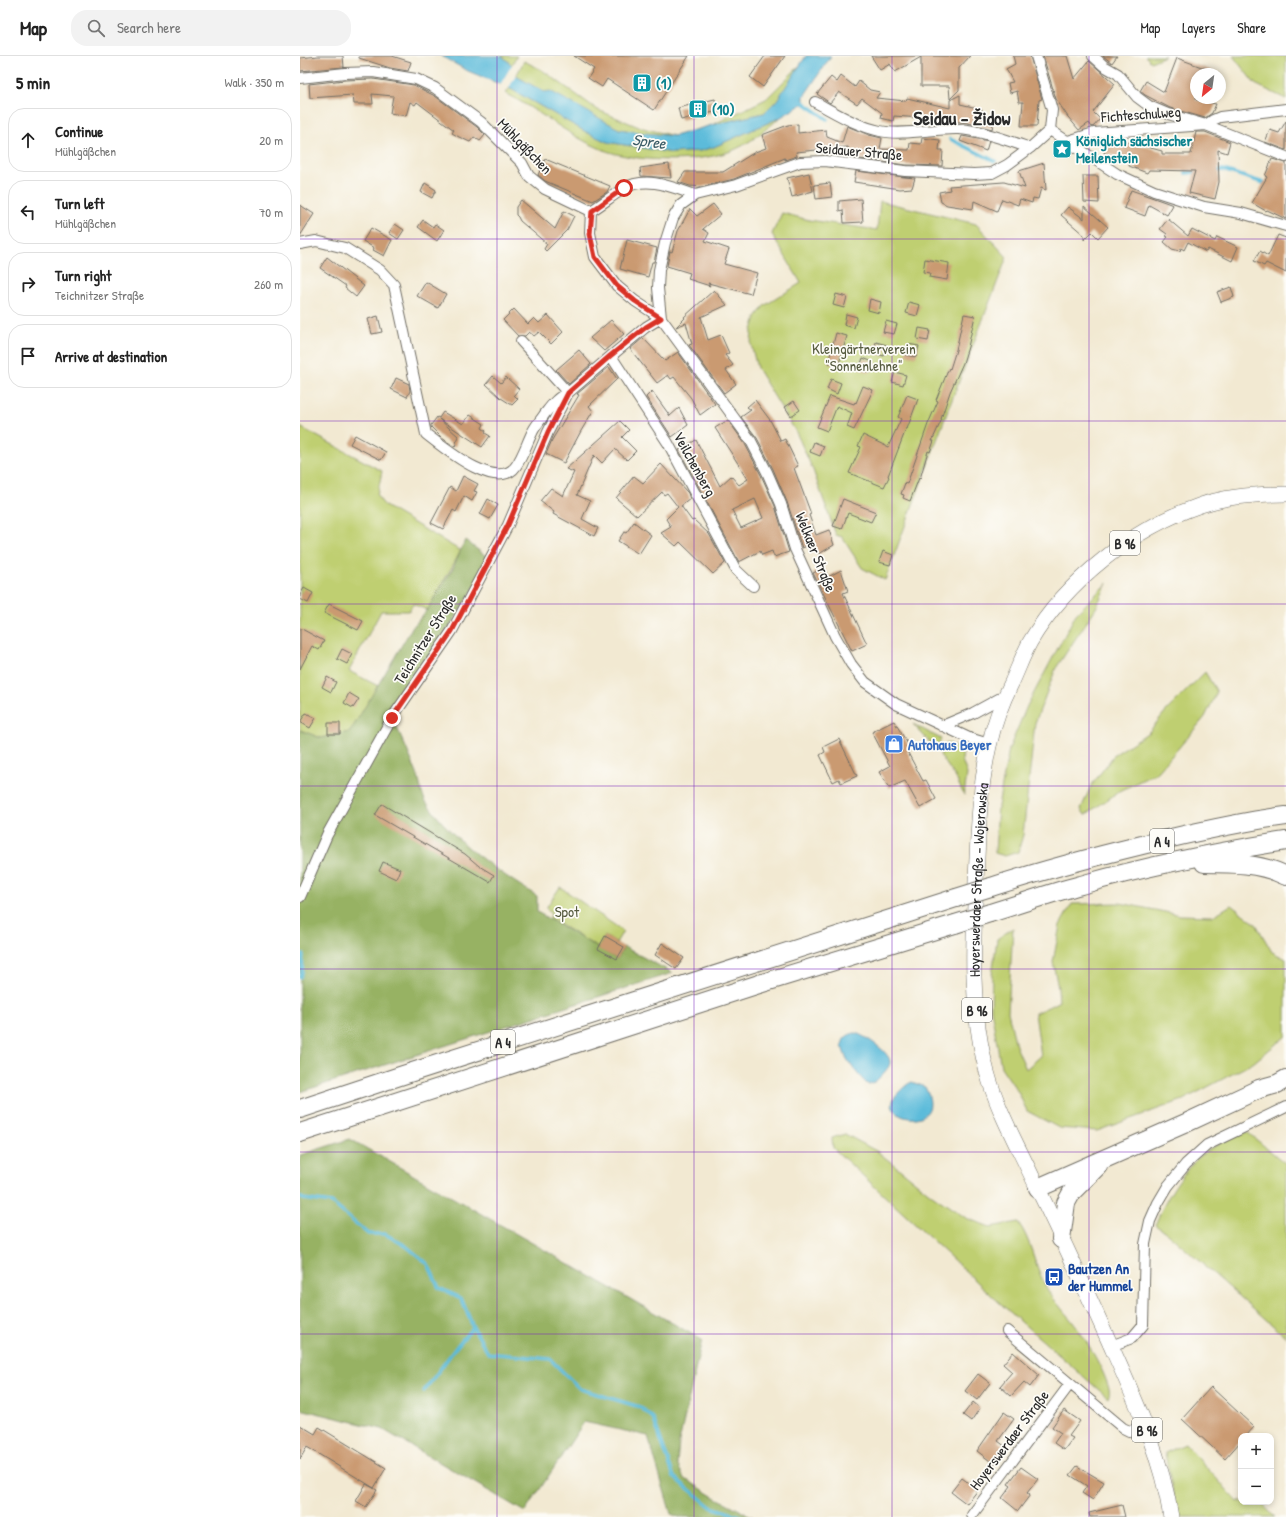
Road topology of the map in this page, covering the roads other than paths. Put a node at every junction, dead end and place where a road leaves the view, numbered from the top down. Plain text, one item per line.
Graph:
1 (1036, 56) edge
2 (1093, 56) edge
3 (300, 78) edge
4 (815, 102) dead end
5 (1286, 109) edge
6 (1206, 125) junction
7 (1050, 130) junction
8 (1068, 141) junction
9 (1030, 148) junction
10 (1286, 157) edge
11 (695, 195) junction
12 (592, 211) junction
13 (1286, 226) edge
14 (300, 244) edge
15 (661, 318) junction
16 (521, 342) dead end
17 (610, 356) junction
18 (568, 393) junction
19 (1286, 494) edge
20 (752, 586) dead end
21 (1006, 695) junction
22 (942, 726) junction
23 (989, 744) junction
24 (1284, 816) edge
25 (1286, 841) edge
26 (1163, 864) junction
27 (1286, 876) edge
28 (302, 893) edge
29 (1286, 1070) edge
30 (1286, 1079) edge
31 (1259, 1089) junction
32 (1286, 1107) edge
33 (300, 1109) edge
34 (300, 1133) edge
35 (1105, 1159) junction
36 (1038, 1188) junction
37 (1061, 1239) junction
38 (1007, 1331) dead end
39 (1111, 1346) junction
40 (1070, 1384) junction
41 (1146, 1427) junction
42 (972, 1514) dead end
43 (1171, 1517) edge

1 - 7 street
2 - 6 street
3 - 12 street, Mühlgäßchen
4 - 9 street
5 - 6 street, Fichteschulweg
6 - 8 street, Fichteschulweg
6 - 10 street
7 - 8 street
7 - 9 street, Seidauer Straße
8 - 13 street
9 - 11 street, Seidauer Straße
11 - 12 street
11 - 15 street, Seidauer Straße
12 - 15 street
14 - 18 street, Teichnitzer Straße
15 - 17 street, Teichnitzer Straße
15 - 22 street, Welkaer Straße
16 - 18 street
17 - 18 street, Teichnitzer Straße
17 - 20 street, Veilchenberg
18 - 28 street, Teichnitzer Straße
19 - 21 main road, Hoyerswerdaer Straße - Wojerowska / B 96
21 - 22 street
21 - 23 main road, Hoyerswerdaer Straße - Wojerowska / B 96
22 - 23 street, Welkaer Straße
23 - 36 main road, Hoyerswerdaer Straße - Wojerowska / B 96
24 - 33 highway, A 4, bridge
25 - 26 highway, A 4
26 - 27 highway
26 - 34 highway, A 4, bridge
29 - 31 highway
30 - 31 highway
31 - 35 highway
32 - 39 street
35 - 36 highway
35 - 37 highway
36 - 37 main road, Hoyerswerdaer Straße - Wojerowska / B 96
37 - 39 main road, Hoyerswerdaer Straße - Wojerowska / B 96
38 - 40 street, Hoyerswerdaer Straße
39 - 41 main road, Hoyerswerdaer Straße - Wojerowska / B 96
40 - 41 street, Hoyerswerdaer Straße
40 - 42 street, Hoyerswerdaer Straße
41 - 43 main road, Hoyerswerdaer Straße - Wojerowska / B 96

